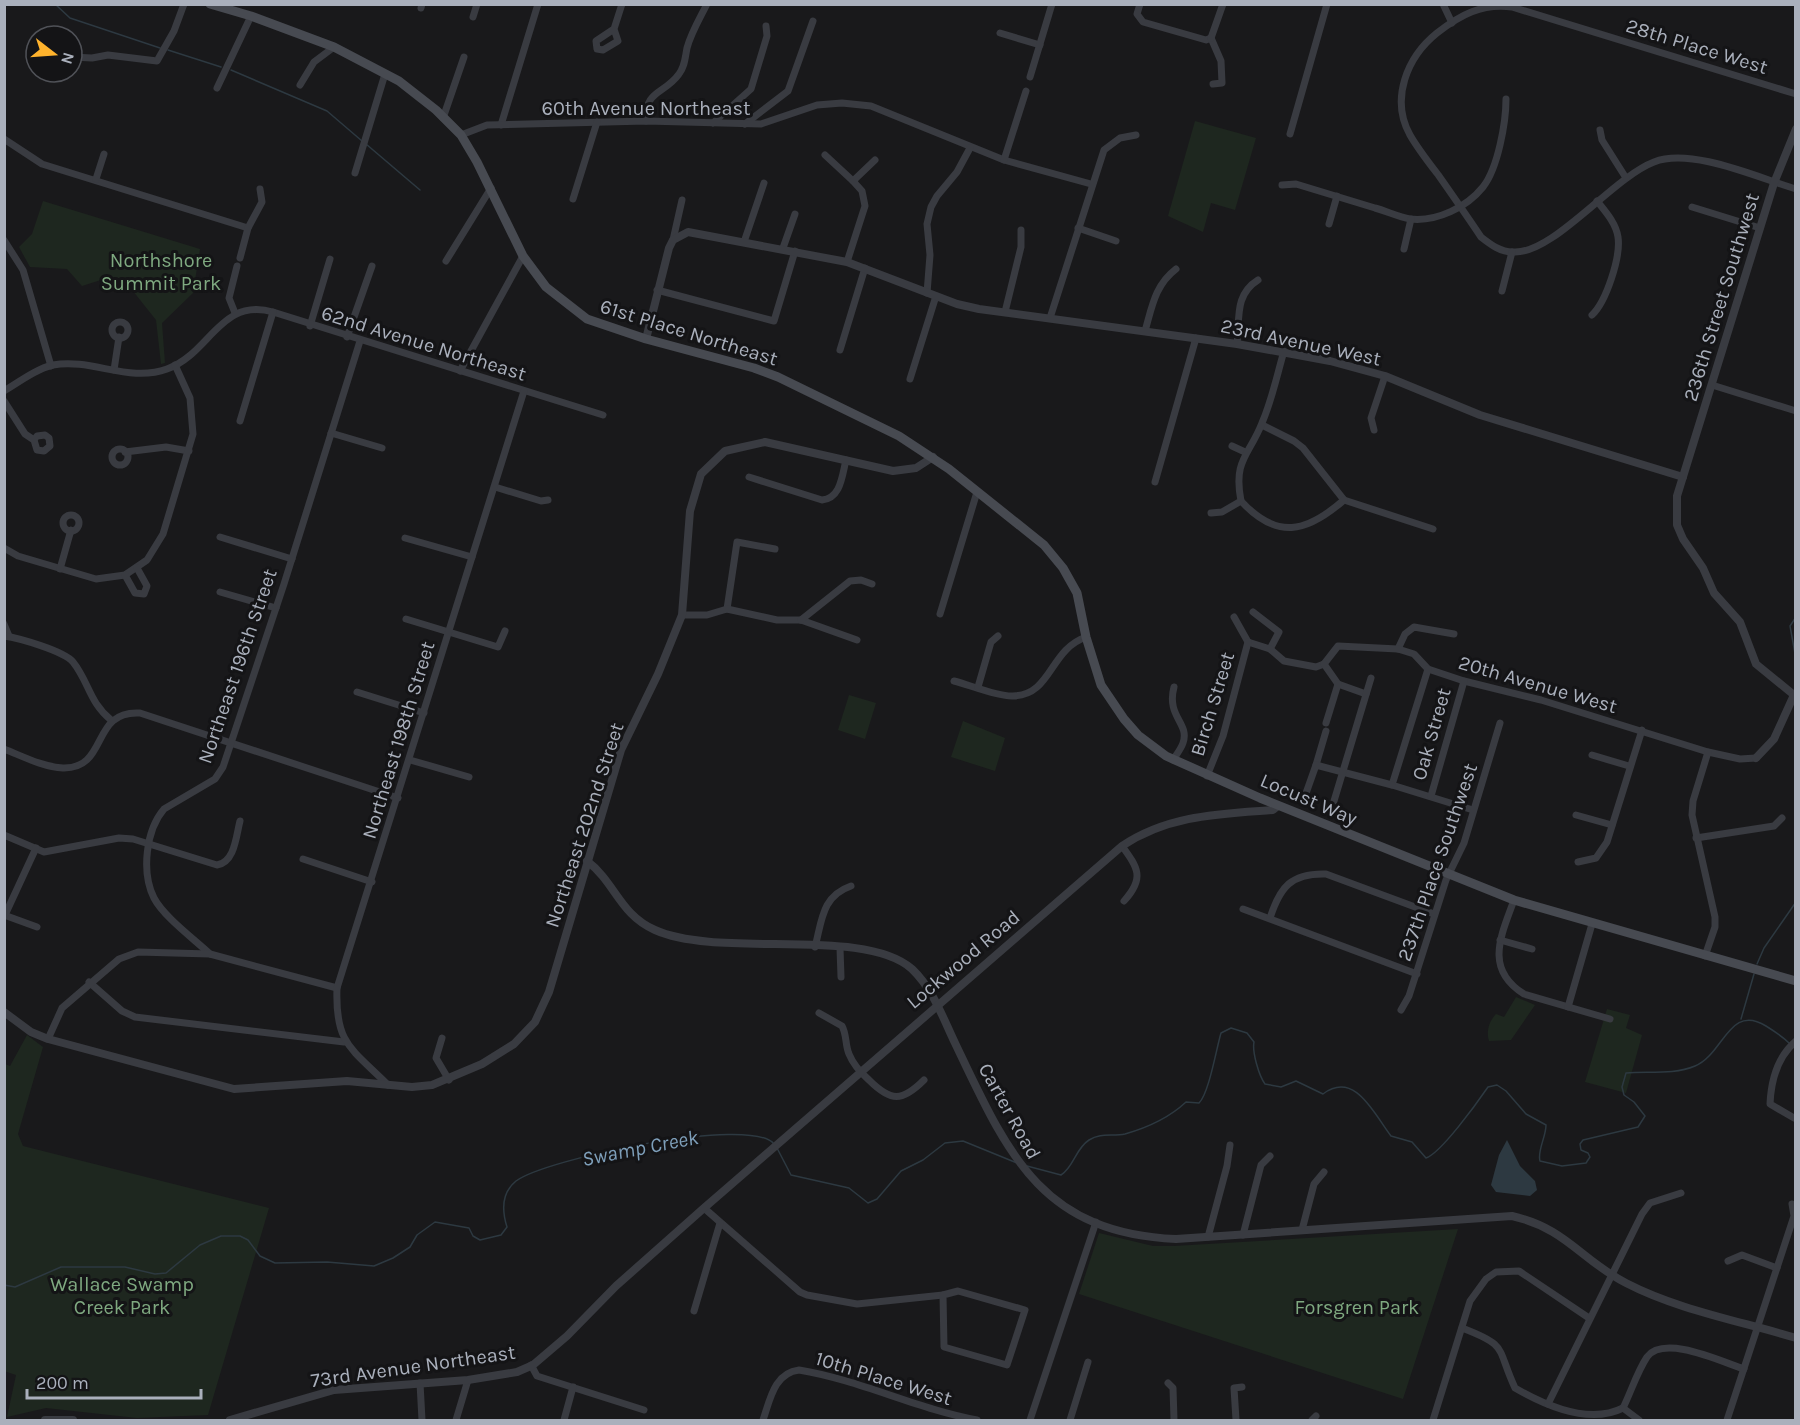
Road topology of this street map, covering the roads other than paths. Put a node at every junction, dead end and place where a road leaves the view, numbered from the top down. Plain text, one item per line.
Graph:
1 (184, 4) edge
2 (210, 4) edge
3 (477, 4) edge
4 (538, 4) edge
5 (622, 4) edge
6 (707, 4) edge
7 (1052, 4) edge
8 (1140, 4) edge
9 (1223, 4) edge
10 (1328, 4) edge
11 (1443, 4) edge
12 (251, 16) junction
13 (473, 17) dead end
14 (813, 21) dead end
15 (1452, 22) junction
16 (766, 26) dead end
17 (614, 29) dead end
18 (1000, 33) dead end
19 (1211, 38) junction
20 (1040, 45) junction
21 (333, 47) junction
22 (464, 57) dead end
23 (84, 58) edge
24 (385, 74) junction
25 (1030, 78) dead end
26 (300, 84) dead end
27 (1213, 84) dead end
28 (217, 88) dead end
29 (1026, 91) dead end
30 (1796, 94) edge
31 (1506, 99) dead end
32 (443, 118) junction
33 (597, 122) junction
34 (646, 122) junction
35 (713, 123) junction
36 (745, 124) junction
37 (501, 125) junction
38 (1796, 129) edge
39 (1600, 130) dead end
40 (1290, 134) dead end
41 (461, 135) junction
42 (1136, 135) dead end
43 (4, 139) edge
44 (970, 148) junction
45 (104, 154) dead end
46 (825, 155) dead end
47 (874, 160) dead end
48 (1004, 160) junction
49 (355, 173) dead end
50 (1626, 178) junction
51 (96, 179) junction
52 (853, 182) junction
53 (764, 183) dead end
54 (1774, 183) junction
55 (1091, 184) junction
56 (1282, 185) dead end
57 (491, 188) junction
58 (260, 189) dead end
59 (1796, 189) edge
60 (1337, 196) junction
61 (573, 199) dead end
62 (682, 200) dead end
63 (1597, 201) junction
64 (1460, 206) junction
65 (1692, 207) dead end
66 (795, 214) dead end
67 (1411, 219) junction
68 (1329, 224) dead end
69 (248, 228) junction
70 (1078, 228) junction
71 (1760, 228) junction
72 (1022, 231) dead end
73 (4, 240) edge
74 (673, 240) junction
75 (1116, 241) dead end
76 (744, 242) junction
77 (783, 248) junction
78 (1404, 249) dead end
79 (795, 251) junction
80 (1512, 252) junction
81 (523, 256) junction
82 (240, 258) dead end
83 (330, 259) dead end
84 (446, 261) dead end
85 (847, 262) junction
86 (237, 266) dead end
87 (372, 266) dead end
88 (865, 267) junction
89 (1176, 269) dead end
90 (1258, 280) dead end
91 (657, 290) junction
92 (1502, 291) dead end
93 (927, 293) junction
94 (936, 296) junction
95 (273, 312) junction
96 (1005, 312) junction
97 (235, 313) junction
98 (1592, 315) dead end
99 (1050, 318) junction
100 (310, 326) junction
101 (1145, 331) junction
102 (119, 337) dead end
103 (347, 337) junction
104 (1196, 338) junction
105 (646, 339) junction
106 (360, 341) junction
107 (1237, 344) junction
108 (840, 350) dead end
109 (1284, 351) junction
110 (175, 365) junction
111 (51, 366) junction
112 (114, 370) junction
113 (460, 371) junction
114 (1384, 376) junction
115 (910, 379) dead end
116 (1712, 385) junction
117 (4, 391) edge
118 (525, 391) junction
119 (4, 400) edge
120 (1796, 411) edge
121 (603, 415) dead end
122 (240, 422) dead end
123 (1262, 425) junction
124 (1374, 430) dead end
125 (331, 433) junction
126 (34, 440) dead end
127 (1232, 446) dead end
128 (382, 448) dead end
129 (189, 451) junction
130 (125, 452) dead end
131 (1245, 452) junction
132 (933, 457) junction
133 (846, 460) junction
134 (949, 468) joint
135 (749, 477) dead end
136 (1683, 477) junction
137 (1155, 482) dead end
138 (495, 487) junction
139 (977, 492) junction
140 (548, 500) dead end
141 (1344, 500) junction
142 (1241, 501) junction
143 (1211, 513) dead end
144 (1433, 529) dead end
145 (71, 530) dead end
146 (219, 537) dead end
147 (405, 538) dead end
148 (4, 548) edge
149 (775, 549) dead end
150 (472, 557) junction
151 (291, 559) junction
152 (137, 568) junction
153 (60, 569) junction
154 (125, 575) junction
155 (872, 584) dead end
156 (220, 592) dead end
157 (276, 608) junction
158 (727, 609) junction
159 (1253, 612) dead end
160 (940, 614) dead end
161 (682, 615) junction
162 (1234, 616) dead end
163 (406, 619) dead end
164 (801, 620) junction
165 (4, 624) edge
166 (505, 631) dead end
167 (449, 632) junction
168 (1454, 634) dead end
169 (7, 636) edge
170 (998, 636) dead end
171 (1086, 637) junction
172 (857, 640) dead end
173 (1248, 642) junction
174 (1270, 649) junction
175 (1398, 649) junction
176 (1324, 664) junction
177 (1428, 669) junction
178 (1371, 678) dead end
179 (954, 681) dead end
180 (1464, 681) junction
181 (1338, 684) junction
182 (978, 687) junction
183 (1173, 687) dead end
184 (357, 692) dead end
185 (1366, 694) junction
186 (1795, 694) edge
187 (424, 713) junction
188 (111, 720) junction
189 (1500, 723) dead end
190 (1641, 730) junction
191 (233, 743) junction
192 (4, 749) edge
193 (1708, 752) junction
194 (1592, 755) dead end
195 (1756, 758) joint
196 (410, 760) junction
197 (1173, 760) junction
198 (1316, 765) junction
199 (1629, 766) junction
200 (1342, 772) junction
201 (1207, 776) junction
202 (469, 777) dead end
203 (1392, 785) junction
204 (1305, 796) dead end
205 (1431, 796) junction
206 (398, 798) junction
207 (1334, 801) dead end
208 (1278, 806) junction
209 (1473, 810) junction
210 (1576, 815) dead end
211 (1782, 818) dead end
212 (240, 821) dead end
213 (1612, 825) junction
214 (4, 835) edge
215 (1696, 838) junction
216 (149, 843) junction
217 (1122, 846) junction
218 (36, 848) junction
219 (303, 859) dead end
220 (587, 861) junction
221 (1578, 862) dead end
222 (1448, 875) junction
223 (372, 882) junction
224 (851, 886) dead end
225 (1514, 900) junction
226 (1124, 901) dead end
227 (1243, 909) dead end
228 (1434, 914) junction
229 (5, 915) edge
230 (1270, 918) junction
231 (1592, 924) junction
232 (37, 927) dead end
233 (1500, 940) junction
234 (815, 946) junction
235 (840, 948) junction
236 (1532, 950) dead end
237 (210, 954) junction
238 (1705, 956) junction
239 (1417, 974) junction
240 (841, 977) dead end
241 (1796, 981) edge
242 (89, 982) junction
243 (337, 988) junction
244 (937, 1004) junction
245 (1568, 1007) junction
246 (1401, 1010) dead end
247 (4, 1012) edge
248 (819, 1013) dead end
249 (1610, 1019) dead end
250 (442, 1038) dead end
251 (48, 1039) junction
252 (1795, 1041) edge
253 (344, 1042) junction
254 (859, 1071) junction
255 (449, 1080) junction
256 (924, 1080) dead end
257 (387, 1084) junction
258 (1794, 1118) dead end
259 (1230, 1145) dead end
260 (1270, 1156) dead end
261 (1324, 1172) dead end
262 (1682, 1193) dead end
263 (1792, 1203) dead end
264 (704, 1208) junction
265 (720, 1222) junction
266 (1096, 1222) junction
267 (1302, 1230) junction
268 (1243, 1235) junction
269 (1208, 1237) junction
270 (1728, 1261) dead end
271 (1777, 1268) junction
272 (1612, 1275) junction
273 (944, 1295) junction
274 (694, 1311) dead end
275 (1589, 1318) junction
276 (1757, 1326) junction
277 (1462, 1328) junction
278 (1796, 1338) edge
279 (1088, 1362) dead end
280 (531, 1365) junction
281 (1744, 1369) junction
282 (468, 1380) junction
283 (420, 1383) junction
284 (1168, 1383) dead end
285 (573, 1387) junction
286 (1242, 1387) dead end
287 (1548, 1404) junction
288 (1623, 1408) junction
289 (644, 1410) dead end
290 (45, 1420) edge
291 (73, 1420) edge
292 (231, 1420) edge
293 (422, 1420) edge
294 (456, 1420) edge
295 (564, 1420) edge
296 (763, 1420) edge
297 (977, 1420) edge
298 (1030, 1420) edge
299 (1070, 1420) edge
300 (1174, 1420) edge
301 (1236, 1420) edge
302 (1433, 1420) edge
303 (1639, 1420) edge
304 (1727, 1420) edge

1 - 23 street
2 - 12 main road, 61st Place Northeast
3 - 13 street
4 - 37 street
5 - 17 street
6 - 34 street
7 - 20 street
8 - 19 street
9 - 19 street
10 - 40 street
11 - 15 street
12 - 21 main road, 61st Place Northeast
12 - 28 street
14 - 36 street
15 - 30 street, 28th Place West
15 - 64 street, 28th Place West
16 - 35 street
18 - 20 street
19 - 27 street
20 - 25 street
21 - 24 main road, 61st Place Northeast
21 - 26 street
22 - 32 street
24 - 32 main road, 61st Place Northeast
24 - 49 street
29 - 48 street
31 - 64 street
32 - 41 main road, 61st Place Northeast
33 - 34 street, 60th Avenue Northeast
33 - 37 street, 60th Avenue Northeast
33 - 61 street
34 - 35 street, 60th Avenue Northeast
35 - 36 street, 60th Avenue Northeast
36 - 44 street, 60th Avenue Northeast
37 - 41 street, 60th Avenue Northeast
38 - 54 street, 236th Street Southwest
39 - 50 street
41 - 57 main road, 61st Place Northeast
42 - 55 street
43 - 51 street
44 - 48 street, 60th Avenue Northeast
44 - 93 street
45 - 51 street
46 - 52 street
47 - 52 street
48 - 55 street, 60th Avenue Northeast
50 - 54 street
50 - 63 street
51 - 69 street
52 - 85 street
53 - 76 street
54 - 59 street
54 - 71 street, 236th Street Southwest
55 - 70 street
56 - 60 street
57 - 81 main road, 61st Place Northeast
57 - 84 street
58 - 69 street
60 - 67 street
60 - 68 street
62 - 74 street
63 - 80 street
63 - 98 street
64 - 67 street
64 - 80 street, 28th Place West
65 - 71 street
66 - 77 street
67 - 78 street
69 - 82 street
70 - 75 street
70 - 99 street
71 - 116 street, 236th Street Southwest
72 - 96 street
73 - 111 street
74 - 76 street, 23rd Avenue West
74 - 91 street
76 - 77 street, 23rd Avenue West
77 - 79 street, 23rd Avenue West
79 - 85 street, 23rd Avenue West
79 - 91 street
80 - 92 street
81 - 105 main road, 61st Place Northeast
81 - 113 street
83 - 100 street
85 - 88 street, 23rd Avenue West
86 - 97 street
87 - 103 street
88 - 93 street, 23rd Avenue West
88 - 108 street
89 - 101 street
90 - 107 street
91 - 105 street
93 - 94 street, 23rd Avenue West
94 - 96 street, 23rd Avenue West
94 - 115 street
95 - 97 street, 62nd Avenue Northeast
95 - 100 street, 62nd Avenue Northeast
95 - 122 street
96 - 99 street, 23rd Avenue West
97 - 110 street
99 - 101 street, 23rd Avenue West
100 - 103 street, 62nd Avenue Northeast
101 - 104 street, 23rd Avenue West
102 - 112 street
103 - 106 street, 62nd Avenue Northeast
104 - 107 street, 23rd Avenue West
104 - 137 street
105 - 132 main road, 61st Place Northeast
106 - 113 street, 62nd Avenue Northeast
106 - 125 street, Northeast 196th Street
107 - 109 street, 23rd Avenue West
109 - 114 street, 23rd Avenue West
109 - 123 street
110 - 112 street
110 - 129 street
111 - 112 street
111 - 117 street
113 - 118 street, 62nd Avenue Northeast
114 - 124 street
114 - 136 street, 23rd Avenue West
116 - 120 street
116 - 136 street, 236th Street Southwest
118 - 121 street, 62nd Avenue Northeast
118 - 138 street, Northeast 198th Street
119 - 126 street
123 - 131 street
123 - 141 street
125 - 128 street
125 - 151 street, Northeast 196th Street
127 - 131 street
129 - 130 street
129 - 152 street
131 - 142 street
132 - 133 street
132 - 134 main road, 61st Place Northeast
133 - 135 street
133 - 161 street, Northeast 202nd Street
134 - 139 main road, Locust Way
136 - 186 street, 236th Street Southwest
138 - 140 street
138 - 150 street, Northeast 198th Street
139 - 160 street
139 - 171 main road, Locust Way
141 - 142 street
141 - 144 street
142 - 143 street
145 - 153 street
146 - 151 street
147 - 150 street
148 - 153 street
149 - 158 street
150 - 167 street, Northeast 198th Street
151 - 157 street, Northeast 196th Street
152 - 154 street
152 - 154 street
153 - 154 street
155 - 164 street
156 - 157 street
157 - 191 street, Northeast 196th Street
158 - 161 street
158 - 164 street
159 - 174 street
161 - 220 street, Northeast 202nd Street
162 - 173 street
163 - 167 street
164 - 172 street
165 - 169 street
166 - 167 street
167 - 187 street, Northeast 198th Street
168 - 175 street
169 - 188 street
170 - 182 street
171 - 182 street
171 - 197 main road, Locust Way
173 - 174 street
173 - 201 street, Birch Street
174 - 176 street
175 - 176 street, 20th Avenue West
175 - 177 street, 20th Avenue West
176 - 181 street
177 - 180 street, 20th Avenue West
177 - 203 street
178 - 185 street
179 - 182 street
180 - 190 street, 20th Avenue West
180 - 205 street, Oak Street
181 - 185 street
181 - 198 street
183 - 197 street
184 - 187 street
185 - 200 street
186 - 195 street
187 - 196 street, Northeast 198th Street
188 - 191 street
188 - 192 street
189 - 209 street, 237th Place Southwest
190 - 193 street, 20th Avenue West
190 - 199 street
191 - 206 street
191 - 216 street, Northeast 196th Street
193 - 195 street, 20th Avenue West
193 - 215 street
194 - 199 street
196 - 202 street
196 - 206 street, Northeast 198th Street
197 - 201 main road, Locust Way
198 - 200 street
198 - 204 street
199 - 213 street
200 - 203 street
200 - 207 street
201 - 208 main road, Locust Way
203 - 205 street
205 - 209 street
206 - 223 street, Northeast 198th Street
208 - 217 street, Lockwood Road
208 - 222 main road, Locust Way
209 - 222 street, 237th Place Southwest
210 - 213 street
211 - 215 street
212 - 216 street
213 - 221 street
214 - 218 street
215 - 238 street
216 - 218 street
216 - 237 street, Northeast 196th Street
217 - 226 street
217 - 244 street, Lockwood Road
218 - 229 street
219 - 223 street
220 - 234 street, Carter Road
220 - 255 street, Northeast 202nd Street
222 - 225 main road, Locust Way
222 - 228 street, 237th Place Southwest
223 - 243 street, Northeast 198th Street
224 - 234 street
225 - 231 main road, Locust Way
225 - 233 street
227 - 230 street
228 - 230 street
228 - 239 street, 237th Place Southwest
229 - 232 street
230 - 239 street
231 - 238 main road, Locust Way
231 - 245 street
233 - 236 street
233 - 245 street
234 - 235 street, Carter Road
235 - 240 street
235 - 244 street, Carter Road
237 - 242 street
237 - 243 street
238 - 241 main road, Locust Way
239 - 246 street, 237th Place Southwest
242 - 251 street
242 - 253 street
243 - 253 street, Northeast 198th Street
244 - 254 street, Lockwood Road
244 - 266 street, Carter Road
245 - 249 street
247 - 251 street, Northeast 202nd Street
248 - 254 street
250 - 255 street
251 - 257 street, Northeast 202nd Street
252 - 258 street
253 - 257 street
254 - 256 street
254 - 264 street, Lockwood Road
255 - 257 street, Northeast 202nd Street
259 - 269 street
260 - 268 street
261 - 267 street
262 - 272 street
263 - 271 street
264 - 265 street
264 - 280 street, 73rd Avenue Northeast
265 - 273 street
265 - 274 street
266 - 269 street, Carter Road
266 - 298 street
267 - 268 street, Carter Road
267 - 272 street, Carter Road
268 - 269 street, Carter Road
270 - 271 street
271 - 276 street
272 - 275 street
272 - 276 street, Carter Road
273 - 273 street
275 - 277 street
275 - 287 street
276 - 278 street, Carter Road
276 - 281 street
277 - 287 street
277 - 302 street
279 - 299 street
280 - 282 street, 73rd Avenue Northeast
280 - 285 street, 73rd Avenue Northeast
281 - 288 street
281 - 304 street
282 - 283 street, 73rd Avenue Northeast
282 - 294 street
283 - 292 street, 73rd Avenue Northeast
283 - 293 street
284 - 300 street
285 - 289 street, 73rd Avenue Northeast
285 - 295 street
286 - 301 street
287 - 288 street
288 - 303 street
290 - 291 street
296 - 297 street, 10th Place West

